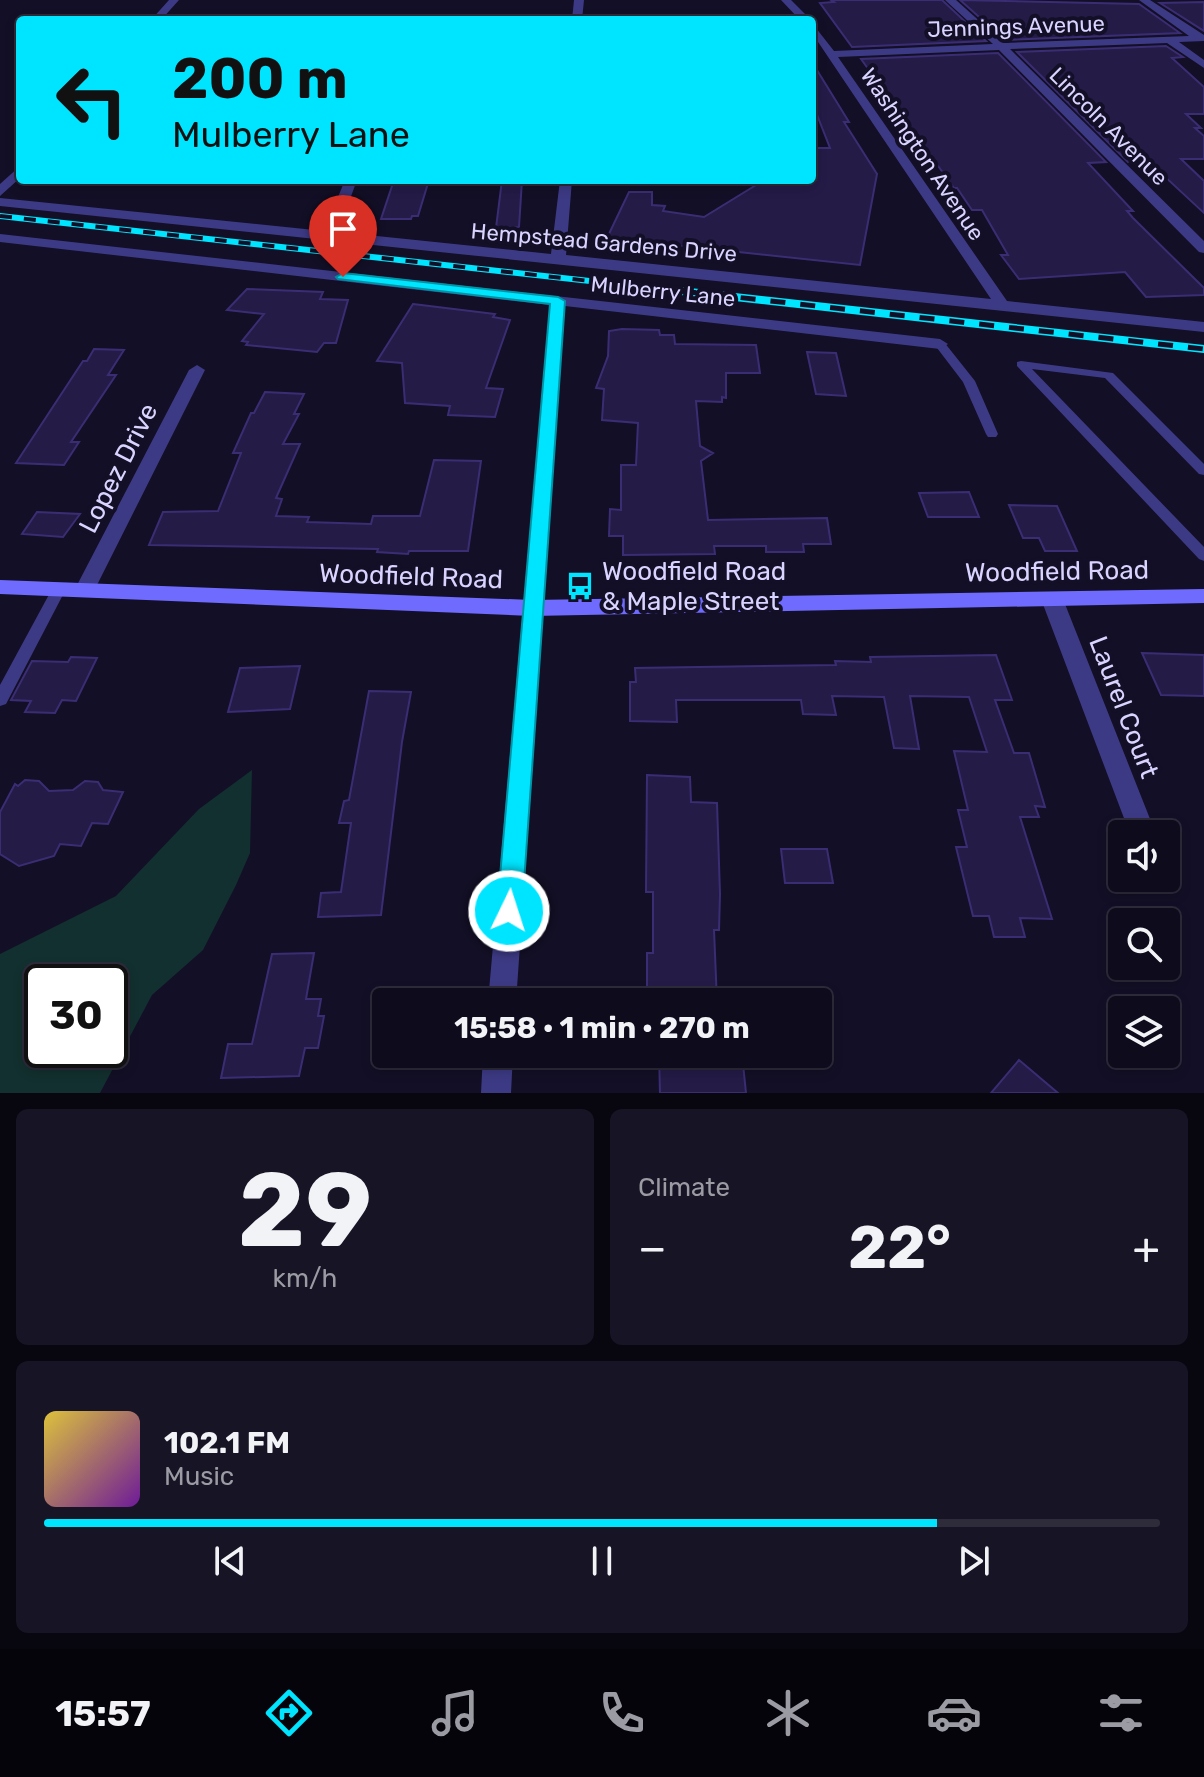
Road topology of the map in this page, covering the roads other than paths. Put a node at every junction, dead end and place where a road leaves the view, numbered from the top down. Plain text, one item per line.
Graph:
1 (174, 0) edge
2 (786, 0) edge
3 (950, 0) edge
4 (1144, 0) edge
5 (160, 16) edge
6 (802, 16) edge
7 (816, 32) edge
8 (1202, 38) edge
9 (1170, 40) junction
10 (1002, 47) junction
11 (830, 54) junction
12 (1204, 65) edge
13 (16, 174) edge
14 (349, 184) edge
15 (566, 184) edge
16 (0, 192) edge
17 (0, 202) edge
18 (329, 236) junction
19 (0, 238) edge
20 (1204, 249) edge
21 (558, 260) junction
22 (558, 301) junction
23 (1002, 304) junction
24 (1204, 327) edge
25 (940, 344) joint
26 (197, 370) dead end
27 (992, 434) dead end
28 (1204, 471) edge
29 (1204, 556) edge
30 (0, 587) edge
31 (59, 589) junction
32 (85, 589) junction
33 (1204, 596) edge
34 (1052, 599) junction
35 (532, 608) junction
36 (0, 700) edge
37 (1138, 820) edge
38 (503, 988) edge
39 (497, 1068) edge
40 (496, 1093) edge

1 - 5 street
2 - 6 street
3 - 10 street, Lincoln Avenue
4 - 8 street
7 - 11 street, Washington Avenue
8 - 9 street, Jennings Avenue
9 - 10 street, Jennings Avenue
9 - 12 street
10 - 11 street, Jennings Avenue
10 - 20 street, Lincoln Avenue
11 - 23 street, Washington Avenue
13 - 16 street
14 - 18 street
15 - 21 street
17 - 18 street, Hempstead Gardens Drive
18 - 21 street, Hempstead Gardens Drive
19 - 22 street, Mulberry Lane
21 - 23 street, Hempstead Gardens Drive
22 - 25 street, Mulberry Lane
22 - 35 street
23 - 24 street, Hempstead Gardens Drive
25 - 27 lane
26 - 32 street, Lopez Drive
28 - 29 lane
30 - 31 main road, Woodfield Road
31 - 32 main road, Woodfield Road
31 - 36 lane
32 - 35 main road, Woodfield Road
33 - 34 main road, Woodfield Road
34 - 35 main road, Woodfield Road
34 - 37 street, Laurel Court
35 - 38 street
39 - 40 street

